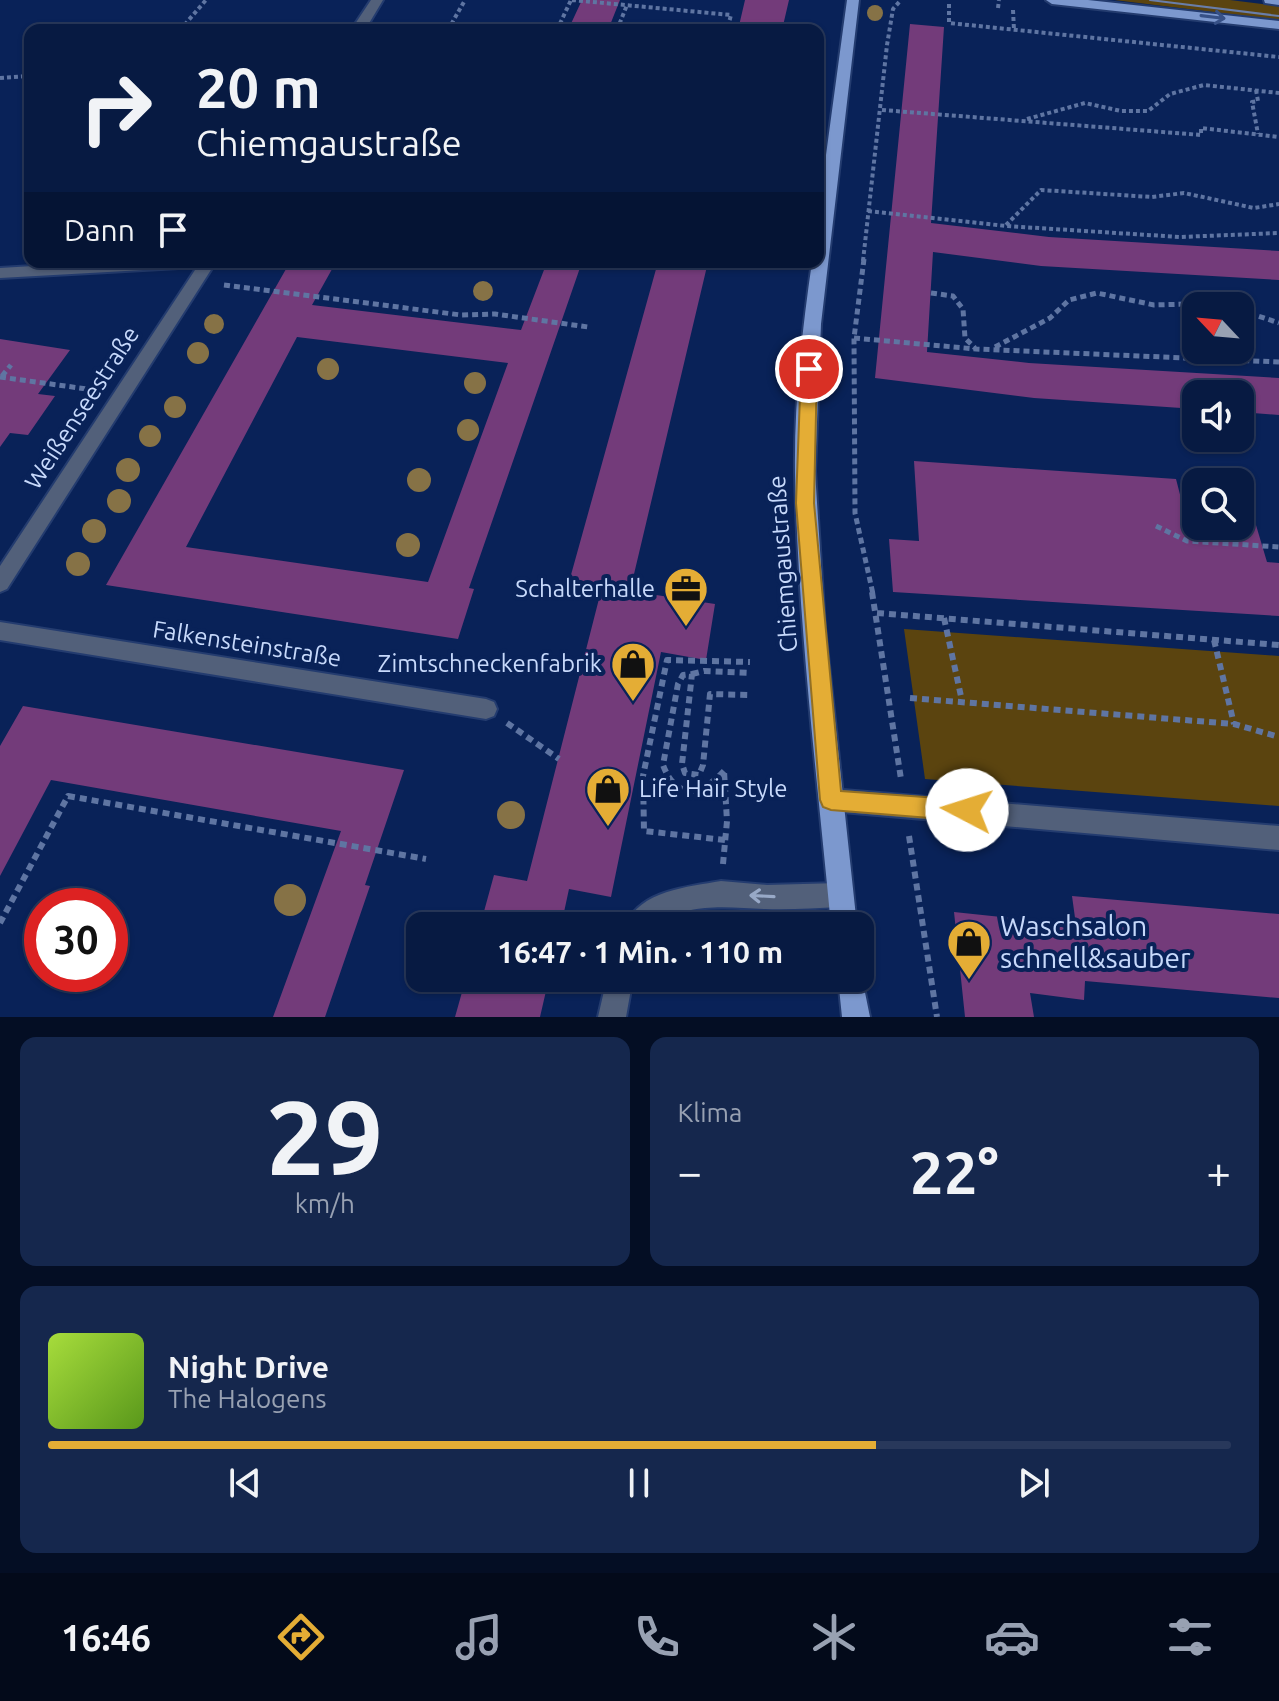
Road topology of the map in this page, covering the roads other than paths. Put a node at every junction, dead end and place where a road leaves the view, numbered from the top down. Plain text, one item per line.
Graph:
1 (377, 0) edge
2 (1052, 0) edge
3 (1270, 0) edge
4 (1279, 1) edge
5 (850, 2) edge
6 (362, 24) edge
7 (1279, 25) edge
8 (824, 222) edge
9 (819, 268) edge
10 (194, 272) edge
11 (0, 273) edge
12 (0, 583) edge
13 (0, 631) edge
14 (486, 709) road end
15 (831, 800) junction
16 (1279, 838) edge
17 (840, 895) junction
18 (655, 912) edge
19 (842, 912) edge
20 (617, 992) edge
21 (853, 992) edge
22 (612, 1017) edge
23 (856, 1017) edge

1 - 6 street
2 -> 7 main road
3 - 4 main road
5 - 8 main road, Chiemgaustraße
9 - 15 main road, Chiemgaustraße
10 - 11 street
10 - 12 street, Weißenseestraße
13 - 14 street, Falkensteinstraße
15 - 16 street
15 - 17 main road, Chiemgaustraße
17 -> 18 street
17 - 19 main road, Chiemgaustraße
20 - 22 street
21 - 23 main road

